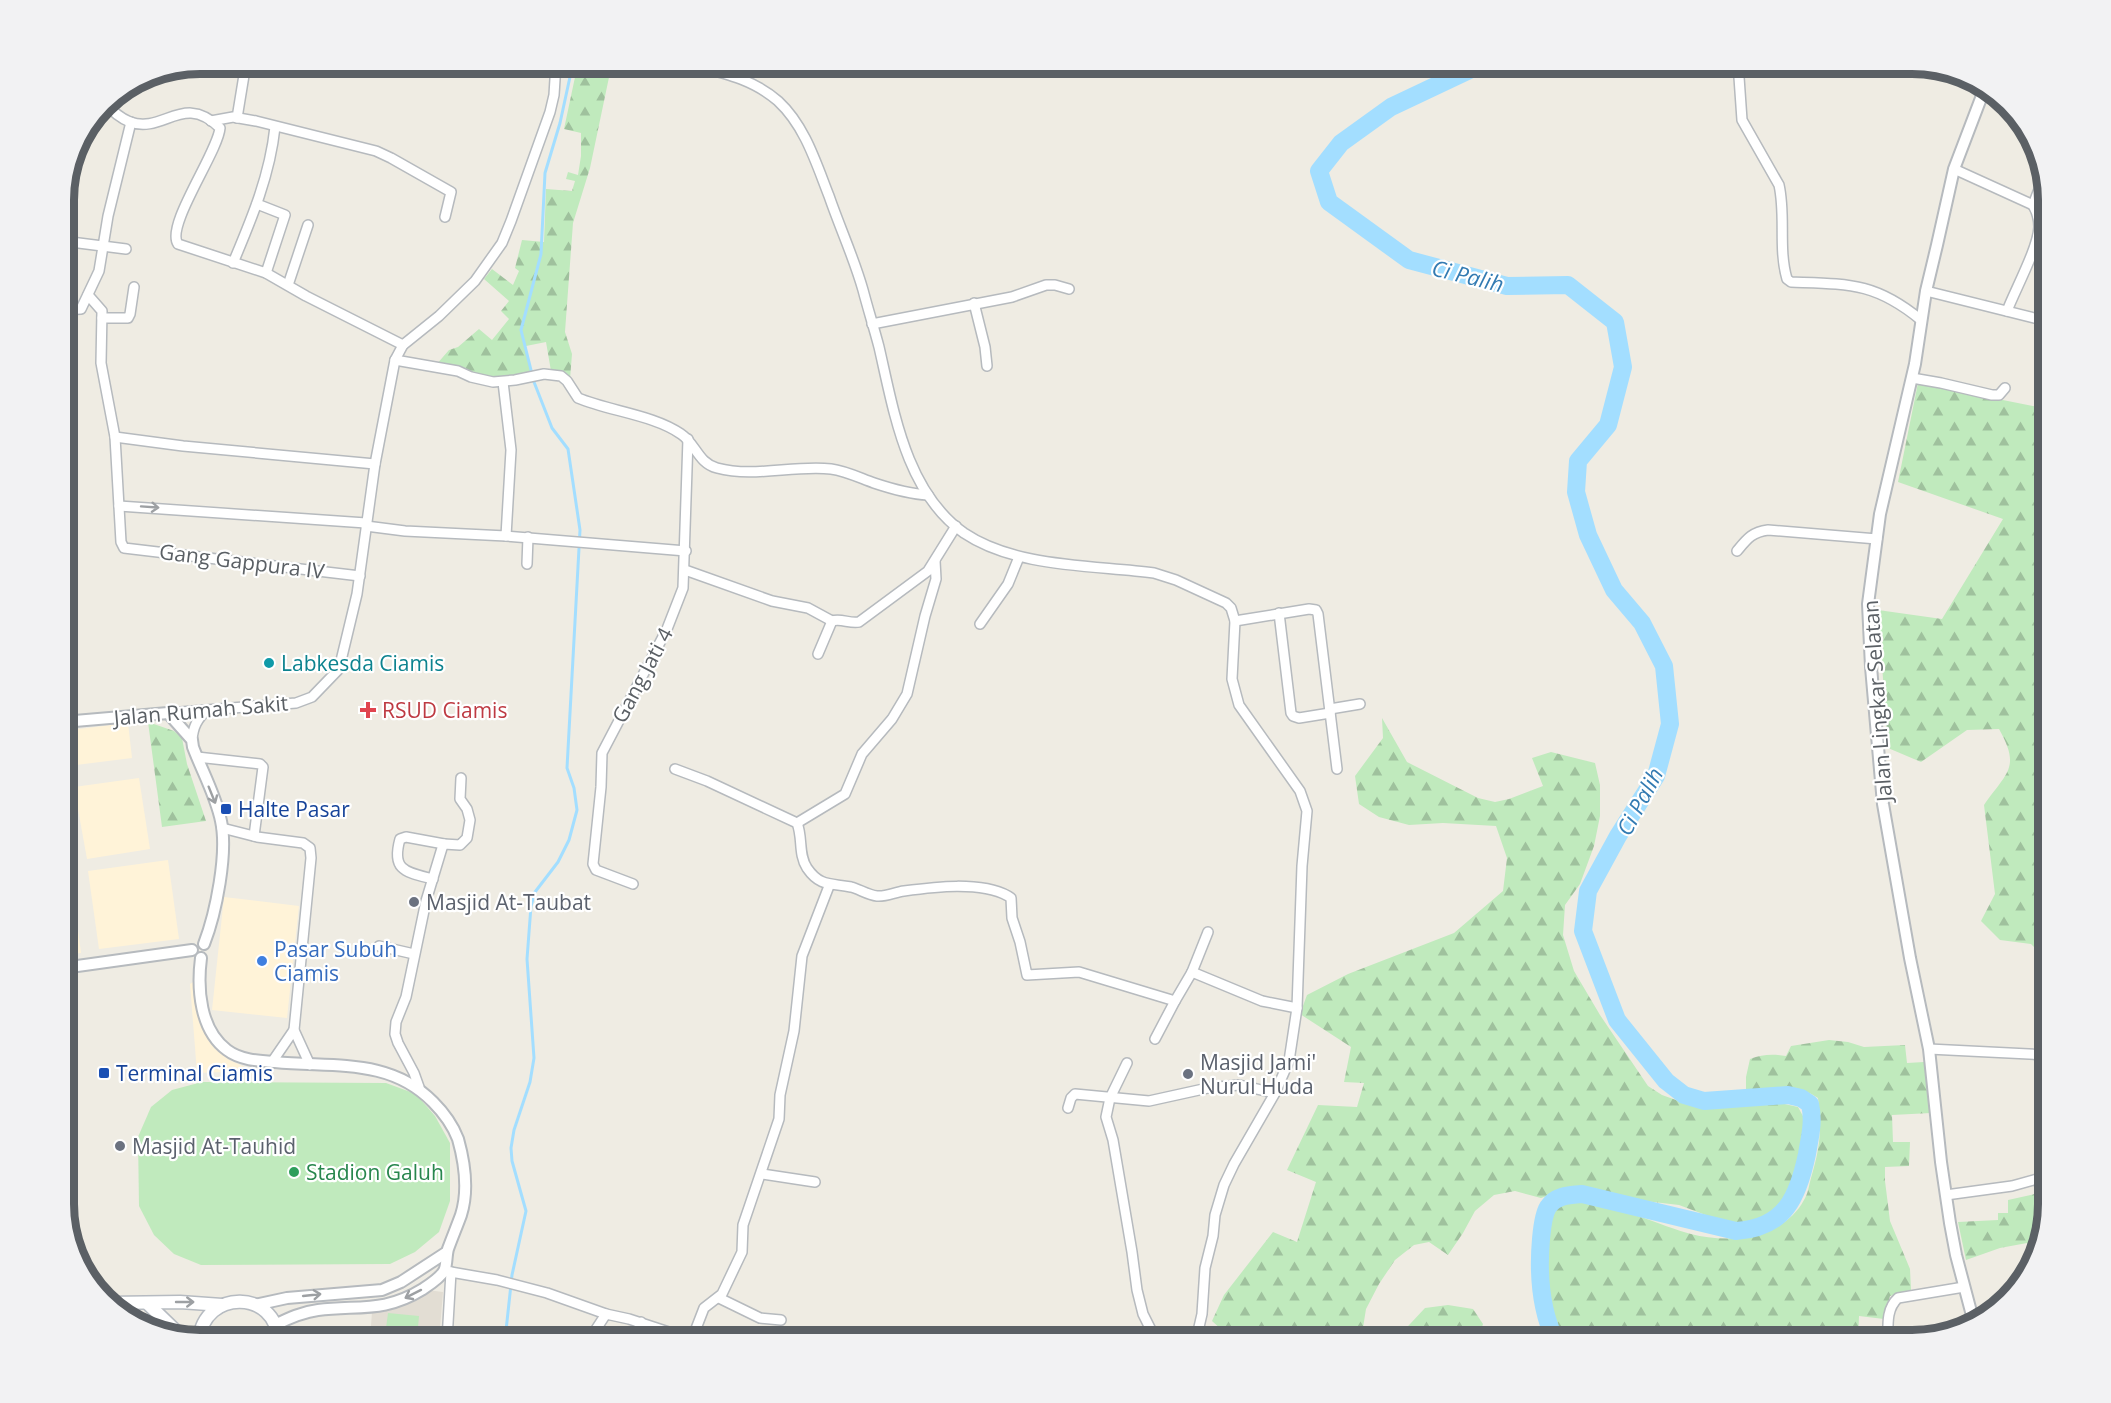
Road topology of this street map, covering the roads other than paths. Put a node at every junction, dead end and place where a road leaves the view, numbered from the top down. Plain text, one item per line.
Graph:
1 (244, 74) edge
2 (554, 74) edge
3 (727, 74) edge
4 (1739, 74) edge
5 (1982, 95) edge
6 (111, 109) edge
7 (237, 118) junction
8 (212, 121) junction
9 (132, 123) junction
10 (275, 127) junction
11 (1954, 169) junction
12 (2037, 192) edge
13 (257, 204) junction
14 (2032, 205) junction
15 (445, 217) dead end
16 (308, 225) dead end
17 (74, 242) edge
18 (104, 246) junction
19 (126, 249) dead end
20 (233, 263) junction
21 (266, 273) junction
22 (288, 285) junction
23 (134, 287) dead end
24 (1069, 290) dead end
25 (1926, 291) junction
26 (88, 295) junction
27 (974, 303) junction
28 (74, 309) edge
29 (2007, 311) junction
30 (2038, 317) edge
31 (102, 318) junction
32 (1921, 320) junction
33 (872, 324) junction
34 (403, 345) junction
35 (395, 360) junction
36 (987, 366) dead end
37 (1912, 378) junction
38 (503, 382) junction
39 (2005, 388) dead end
40 (115, 437) junction
41 (688, 439) junction
42 (375, 464) junction
43 (927, 495) junction
44 (119, 506) junction
45 (366, 524) junction
46 (957, 526) junction
47 (506, 536) junction
48 (528, 537) junction
49 (1877, 539) junction
50 (686, 551) junction
51 (1737, 551) dead end
52 (1019, 558) junction
53 (935, 561) junction
54 (527, 564) dead end
55 (685, 570) junction
56 (360, 576) junction
57 (1279, 613) junction
58 (832, 621) junction
59 (1235, 621) junction
60 (980, 624) dead end
61 (818, 654) dead end
62 (1360, 704) dead end
63 (207, 710) junction
64 (1330, 711) junction
65 (168, 713) junction
66 (74, 721) edge
67 (192, 740) junction
68 (197, 757) junction
69 (675, 769) dead end
70 (1337, 769) dead end
71 (461, 778) dead end
72 (797, 823) junction
73 (222, 828) junction
74 (254, 836) junction
75 (444, 844) junction
76 (433, 879) junction
77 (633, 885) dead end
78 (829, 886) junction
79 (1208, 932) dead end
80 (204, 944) junction
81 (379, 946) dead end
82 (192, 950) junction
83 (414, 954) junction
84 (201, 958) junction
85 (74, 966) edge
86 (1192, 972) junction
87 (1176, 1001) junction
88 (1297, 1008) junction
89 (294, 1030) junction
90 (1155, 1039) dead end
91 (1929, 1049) junction
92 (2038, 1054) edge
93 (272, 1062) junction
94 (1127, 1063) dead end
95 (310, 1065) junction
96 (419, 1087) junction
97 (1275, 1094) junction
98 (1110, 1098) junction
99 (1068, 1108) dead end
100 (762, 1174) junction
101 (2038, 1179) edge
102 (815, 1182) dead end
103 (1946, 1195) junction
104 (447, 1251) junction
105 (448, 1271) junction
106 (1964, 1287) junction
107 (382, 1290) junction
108 (719, 1298) junction
109 (123, 1303) edge
110 (147, 1304) junction
111 (222, 1305) junction
112 (255, 1305) junction
113 (387, 1305) junction
114 (606, 1314) junction
115 (1972, 1314) edge
116 (781, 1320) dead end
117 (641, 1322) junction
118 (170, 1326) edge
119 (275, 1326) junction
120 (202, 1330) edge
121 (276, 1330) edge
122 (447, 1330) edge
123 (596, 1330) edge
124 (638, 1330) edge
125 (664, 1330) edge
126 (696, 1330) edge
127 (1151, 1330) edge
128 (1198, 1330) edge
129 (1889, 1330) edge

1 - 7 street
2 - 34 street
3 - 33 street
4 - 32 street
5 - 11 street, Jalan Lingkar Selatan
6 - 9 street
7 - 8 street
7 - 10 street
8 - 9 street
8 - 20 street
9 - 18 street
10 - 13 street
10 - 15 street
11 - 14 street
11 - 25 street, Jalan Lingkar Selatan
12 - 14 street
13 - 20 street
13 - 21 street
14 - 29 street
16 - 22 street
17 - 18 street
18 - 19 street
18 - 26 street
20 - 21 street
21 - 22 street
22 - 34 street
23 - 31 street
24 - 27 street
25 - 29 street
25 - 32 street, Jalan Lingkar Selatan
26 - 28 street
26 - 31 street
27 - 33 street
27 - 36 street
29 - 30 street
31 - 40 street
32 - 37 street, Jalan Lingkar Selatan
33 - 43 street
34 - 35 street, Jalan Rumah Sakit
35 - 38 street
35 - 42 street, Jalan Rumah Sakit
37 - 39 street
37 - 49 street, Jalan Lingkar Selatan
38 - 41 street
38 - 47 street
40 - 42 street
40 - 44 street
41 - 43 street
41 - 50 street, Gang Jati 4
42 - 45 street, Jalan Rumah Sakit
43 - 46 street
44 -> 45 street
44 - 56 street, Gang Gappura IV
45 - 47 street
45 - 56 street, Jalan Rumah Sakit
46 - 52 street
46 - 53 street
47 - 48 street
48 - 50 street
48 - 54 street
49 - 51 street
49 - 91 street, Jalan Lingkar Selatan
50 - 55 street, Gang Jati 4
52 - 59 street
52 - 60 street
53 - 58 street
53 - 72 street
55 - 58 street
55 - 77 street, Gang Jati 4
56 - 63 street, Jalan Rumah Sakit
57 - 59 street
57 - 64 street
57 - 64 street
58 - 61 street
59 - 88 street
62 - 64 street
63 - 65 street, Jalan Rumah Sakit
63 - 67 street
64 - 70 street
65 - 66 street, Jalan Rumah Sakit
65 - 67 street
67 - 68 street
68 -> 73 street
68 - 74 street
69 - 72 street
71 - 75 street
72 - 78 street
73 - 74 street
73 - 80 street
74 - 89 street
75 - 76 street
75 - 76 street
76 - 83 street
78 - 87 street
78 - 100 street
79 - 86 street
80 - 82 street
80 - 84 street
81 - 83 street
82 - 84 street
82 - 85 street
83 - 96 street
84 - 93 street
86 - 87 street
86 - 88 street
87 - 90 street
88 - 97 street
89 - 93 street
89 - 95 street
91 - 92 street
91 - 103 street, Jalan Lingkar Selatan
93 - 95 street
94 - 98 street
95 - 96 street
96 - 104 street
97 - 98 street
97 - 128 street
98 - 99 street
98 - 127 street
100 - 102 street
100 - 108 street
101 - 103 street
103 - 106 street, Jalan Lingkar Selatan
104 - 105 street
104 - 107 street
105 -> 113 street
105 - 114 street
105 - 122 street
106 - 115 street, Jalan Lingkar Selatan
106 - 129 street
112 -> 107 street
107 - 113 street
108 - 116 street
108 - 126 street
109 - 110 main road
110 -> 111 main road
110 - 118 main road
111 - 112 main road
111 - 120 main road
112 - 119 main road
113 - 119 street
114 - 117 street
114 - 123 street
117 - 124 street
117 - 125 street
119 - 121 main road

